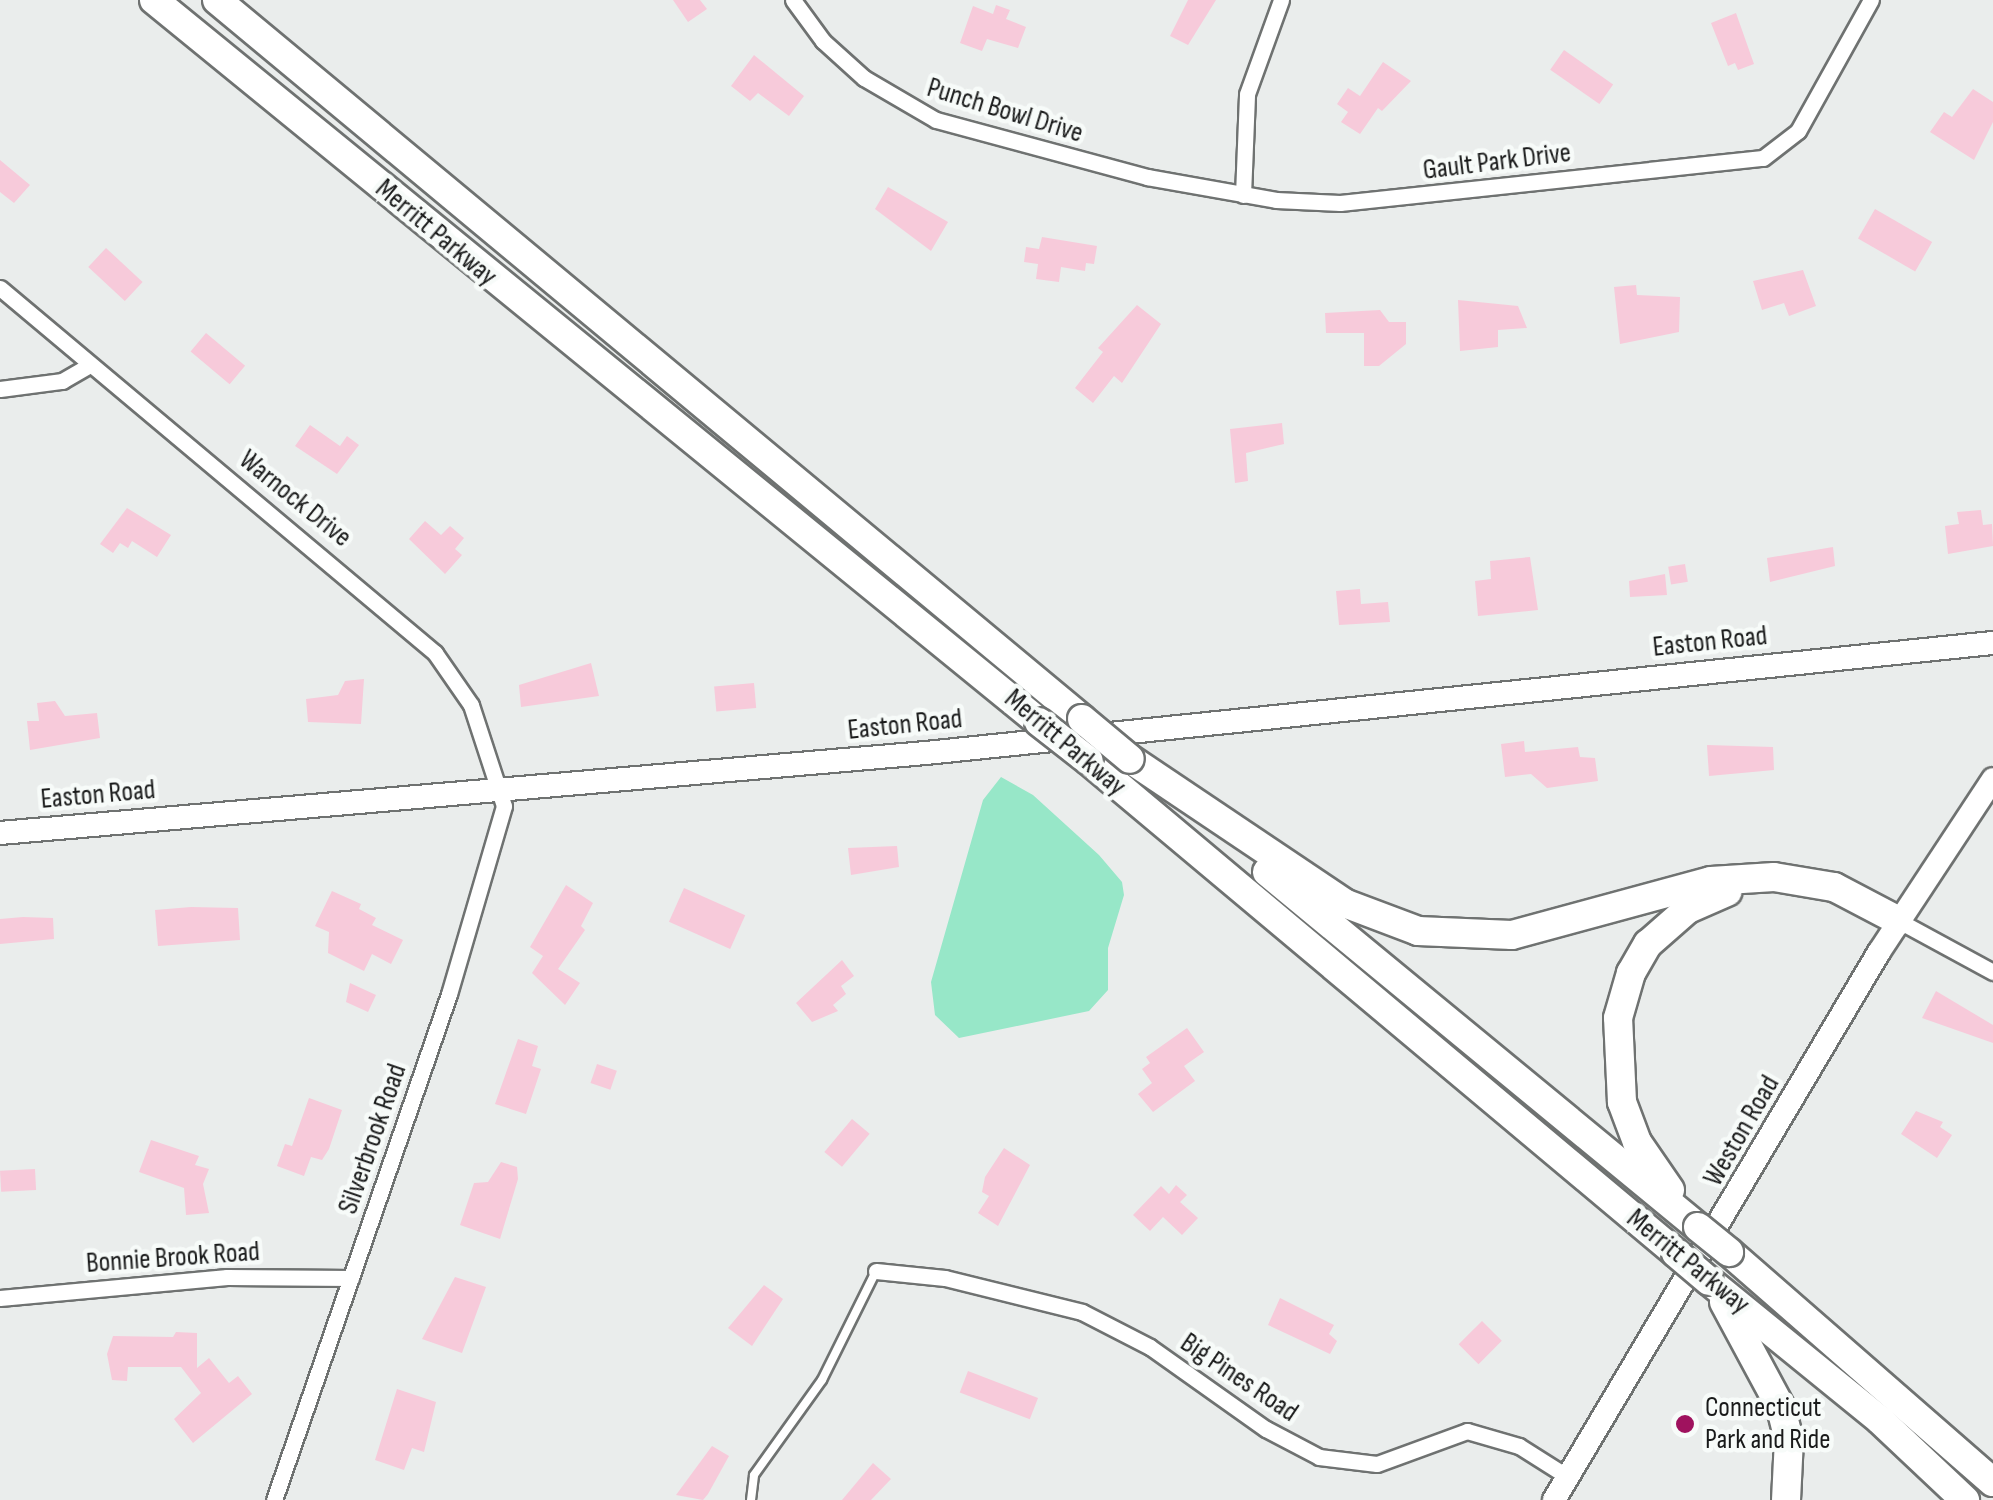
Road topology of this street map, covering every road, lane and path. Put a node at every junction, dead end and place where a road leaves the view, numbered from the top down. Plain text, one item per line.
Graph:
1 (154, 0) edge
2 (217, 0) edge
3 (794, 0) edge
4 (1280, 0) edge
5 (1871, 0) edge
6 (1243, 195) junction
7 (0, 288) edge
8 (90, 365) junction
9 (0, 389) edge
10 (1993, 643) edge
11 (1130, 759) junction
12 (1990, 786) edge
13 (499, 792) junction
14 (0, 833) edge
15 (1774, 877) junction
16 (1899, 920) junction
17 (1993, 972) edge
18 (1698, 1227) junction
19 (876, 1271) joint
20 (351, 1278) junction
21 (1710, 1280) junction
22 (0, 1298) edge
23 (1568, 1477) junction
24 (1993, 1482) edge
25 (274, 1500) edge
26 (751, 1500) edge
27 (1554, 1500) edge
28 (1786, 1500) edge
29 (1965, 1500) edge

1 - 21 highway, Merritt Parkway, bridge
2 - 11 highway, Merritt Parkway, bridge
3 - 6 street, Punch Bowl Drive
4 - 6 street
5 - 6 street, Gault Park Drive
7 - 8 street, Warnock Drive
8 - 9 street
8 - 13 street, Warnock Drive
10 - 13 main road, Easton Road
11 - 15 highway
11 - 18 highway, Merritt Parkway
12 - 16 main road, Weston Road
13 - 14 main road, Easton Road
13 - 20 street, Silverbrook Road
15 - 16 highway
15 - 18 highway
16 - 17 street
16 - 23 main road, Weston Road
18 - 24 highway, Merritt Parkway, bridge
19 - 23 street, Big Pines Road
19 - 26 lane
20 - 22 street, Bonnie Brook Road
20 - 25 street, Silverbrook Road
21 - 28 highway
21 - 29 highway, Merritt Parkway
23 - 27 main road, Weston Road

